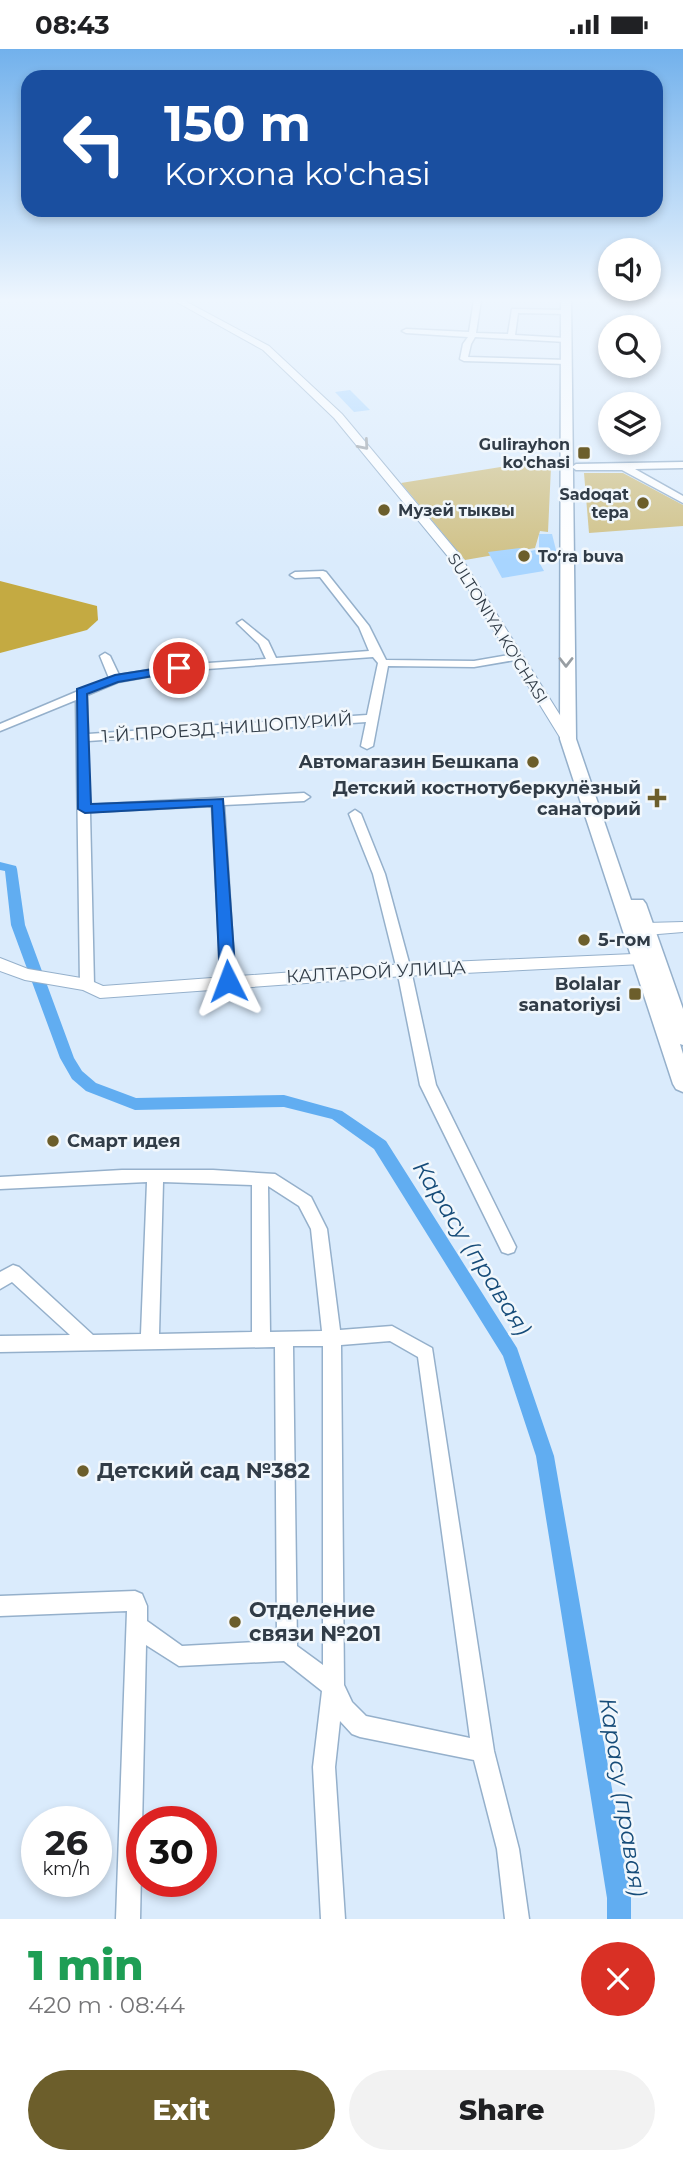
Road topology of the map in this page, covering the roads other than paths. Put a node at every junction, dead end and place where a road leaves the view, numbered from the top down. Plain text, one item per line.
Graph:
1 (308, 387) edge
2 (568, 387) edge
3 (572, 387) edge
4 (683, 465) edge
5 (571, 467) junction
6 (624, 467) junction
7 (683, 500) edge
8 (295, 575) dead end
9 (242, 623) dead end
10 (104, 656) dead end
11 (515, 657) junction
12 (379, 658) junction
13 (271, 661) junction
14 (115, 679) junction
15 (81, 692) junction
16 (39, 697) dead end
17 (53, 704) junction
18 (372, 718) junction
19 (0, 728) edge
20 (83, 739) junction
21 (568, 739) junction
22 (367, 746) dead end
23 (304, 797) dead end
24 (218, 802) junction
25 (85, 809) junction
26 (355, 814) dead end
27 (683, 927) edge
28 (639, 930) junction
29 (649, 960) junction
30 (0, 964) edge
31 (404, 970) junction
32 (228, 981) junction
33 (87, 985) junction
34 (683, 1038) edge
35 (683, 1084) edge
36 (155, 1176) junction
37 (260, 1179) junction
38 (0, 1183) edge
39 (508, 1247) dead end
40 (0, 1282) edge
41 (261, 1337) junction
42 (284, 1338) junction
43 (332, 1338) junction
44 (150, 1341) junction
45 (90, 1343) junction
46 (0, 1344) edge
47 (0, 1606) edge
48 (137, 1626) junction
49 (287, 1651) junction
50 (333, 1686) junction
51 (483, 1751) junction
52 (128, 1919) edge
53 (333, 1919) edge
54 (517, 1919) edge

1 -> 11 street, SULTONIYA KO'CHASI
2 - 5 main road
3 - 5 main road
4 - 6 street
5 - 6 street
5 -> 21 main road
5 - 28 main road
6 - 7 street
8 - 12 street
9 - 13 street
10 - 14 street
11 - 12 street
11 - 21 street, SULTONIYA KO'CHASI
12 - 13 street
12 - 18 street
13 - 14 street
14 - 15 street
15 - 17 street
15 - 20 street
16 - 17 street
17 - 19 street
18 - 20 street, 1-Й ПРОЕЗД НИШОПУРИЙ
18 - 22 street
20 - 25 street
21 - 28 main road
23 - 24 street
24 - 25 street
24 - 32 street
25 - 33 street
26 - 31 street
27 - 28 street
28 - 29 main road
29 - 31 street, КАЛТАРОЙ УЛИЦА
29 - 34 main road
29 - 35 main road
30 - 33 street, КАЛТАРОЙ УЛИЦА
31 - 32 street, КАЛТАРОЙ УЛИЦА
31 - 39 street
32 - 33 street, КАЛТАРОЙ УЛИЦА
36 - 37 street
36 - 38 street
36 - 44 street
37 - 41 street
37 - 43 street
40 - 45 street
41 - 42 street
41 - 44 street
42 - 43 street
42 - 49 street
43 - 50 street
43 - 51 street
44 - 45 street
45 - 46 street
47 - 48 street
48 - 49 street
48 - 52 street
49 - 50 street
50 - 51 street
50 - 53 street
51 - 54 street

